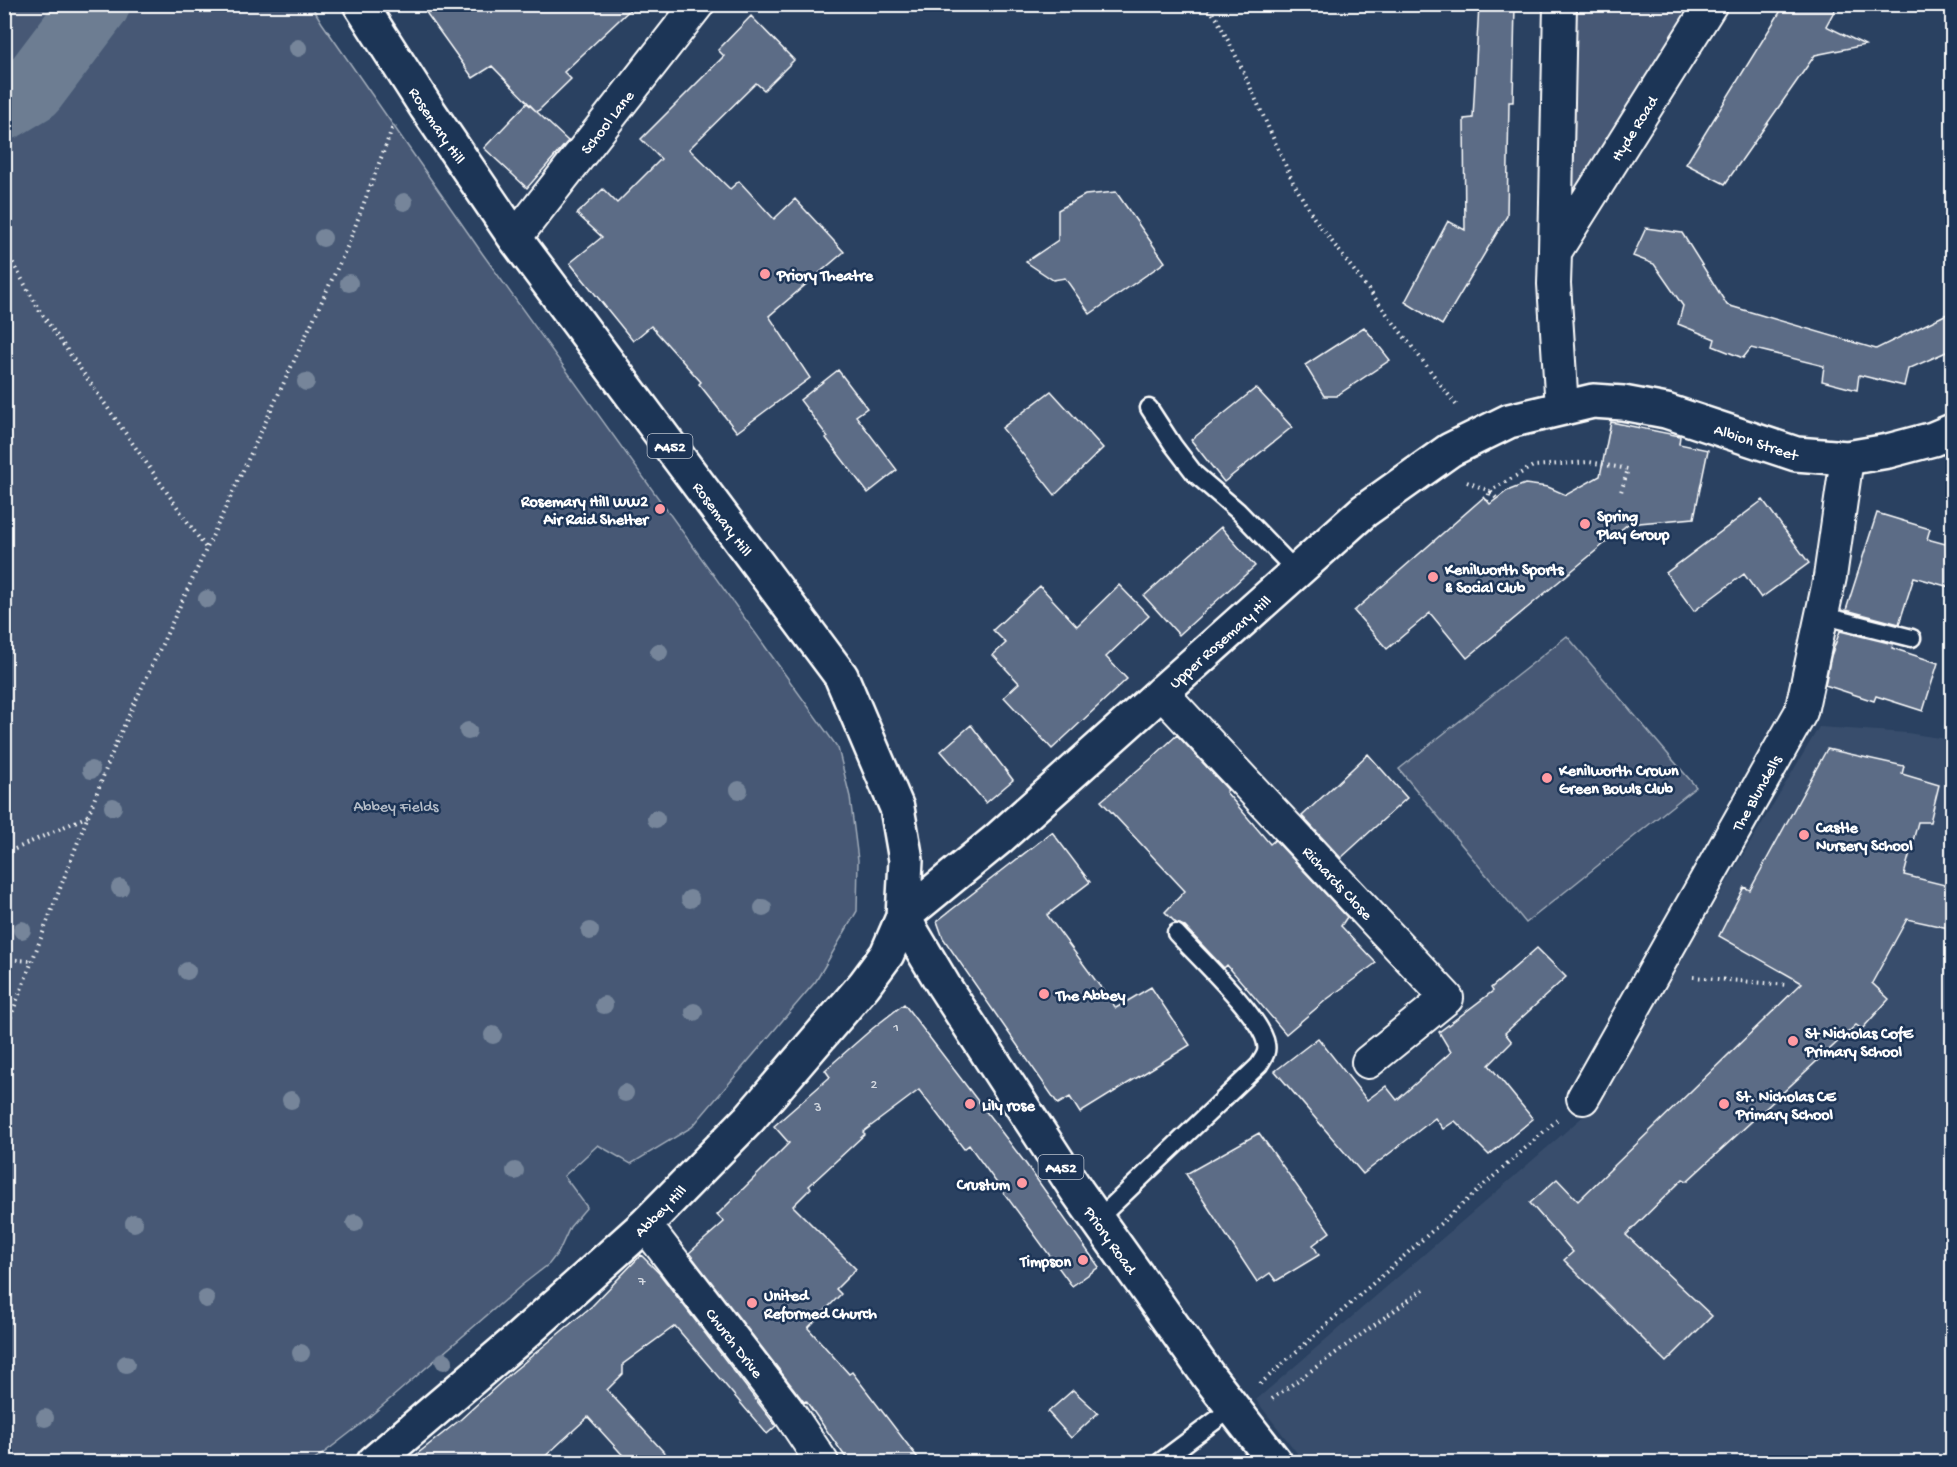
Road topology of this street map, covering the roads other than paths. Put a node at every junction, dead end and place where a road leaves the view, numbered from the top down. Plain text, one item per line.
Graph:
1 (360, 4) edge
2 (698, 4) edge
3 (1560, 4) edge
4 (1711, 4) edge
5 (515, 238) junction
6 (1555, 252) junction
7 (1149, 408) dead end
8 (1562, 408) junction
9 (1953, 431) edge
10 (1847, 458) junction
11 (1296, 571) junction
12 (1821, 615) junction
13 (1912, 638) dead end
14 (1161, 692) junction
15 (903, 917) junction
16 (1176, 933) dead end
17 (1368, 1062) dead end
18 (1582, 1098) road end
19 (1097, 1220) junction
20 (645, 1225) junction
21 (1237, 1415) junction
22 (381, 1461) edge
23 (822, 1462) edge
24 (1160, 1462) edge
25 (1275, 1462) edge

1 - 5 main road, Rosemary Hill / A452
2 - 5 street, School Lane
3 - 6 street
4 - 6 street, Hyde Road
5 - 15 main road, Rosemary Hill / A452
6 - 8 street
7 - 11 lane
8 - 10 main road, Albion Street
8 - 11 main road, Upper Rosemary Hill
9 - 10 main road, Albion Street
10 - 12 street, The Blundells
11 - 14 main road, Upper Rosemary Hill
12 - 13 lane
12 - 18 street, The Blundells
14 - 15 main road, Upper Rosemary Hill
14 - 17 street, Richards Close
15 - 19 main road, Priory Road / A452
15 - 20 main road, Abbey Hill
16 - 19 lane
19 - 21 main road, Priory Road / A452
20 - 22 main road, Abbey Hill
20 - 23 street, Church Drive
21 - 24 lane
21 - 25 main road, Priory Road / A452

